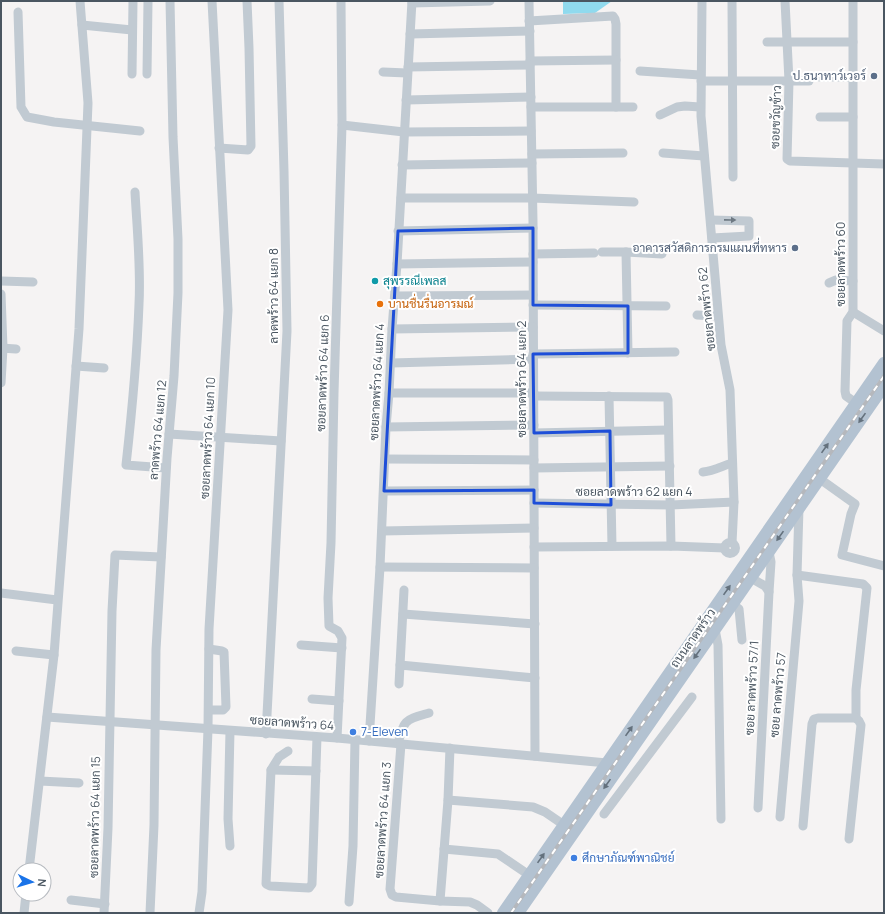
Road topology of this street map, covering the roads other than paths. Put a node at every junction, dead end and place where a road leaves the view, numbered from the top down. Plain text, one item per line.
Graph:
1 (80, 1) edge
2 (133, 1) edge
3 (148, 1) edge
4 (170, 1) edge
5 (212, 1) edge
6 (247, 1) edge
7 (279, 1) edge
8 (341, 1) edge
9 (490, 1) edge
10 (529, 1) edge
11 (702, 1) edge
12 (732, 1) edge
13 (785, 1) edge
14 (854, 1) edge
15 (412, 2) edge
16 (18, 12) dead end
17 (529, 21) junction
18 (82, 25) junction
19 (132, 30) junction
20 (530, 32) junction
21 (410, 34) junction
22 (767, 42) dead end
23 (853, 42) junction
24 (787, 43) junction
25 (616, 60) junction
26 (527, 64) junction
27 (407, 70) junction
28 (640, 71) dead end
29 (383, 72) dead end
30 (132, 74) dead end
31 (147, 74) dead end
32 (820, 77) dead end
33 (854, 77) junction
34 (701, 78) junction
35 (732, 81) junction
36 (789, 81) junction
37 (809, 81) dead end
38 (526, 97) junction
39 (406, 100) junction
40 (531, 107) junction
41 (616, 107) junction
42 (633, 107) dead end
43 (700, 107) junction
44 (660, 115) dead end
45 (820, 117) dead end
46 (853, 117) junction
47 (88, 125) junction
48 (342, 126) junction
49 (140, 131) dead end
50 (531, 131) junction
51 (404, 132) junction
52 (219, 148) junction
53 (623, 153) dead end
54 (663, 153) dead end
55 (704, 156) junction
56 (532, 158) junction
57 (853, 164) junction
58 (884, 164) edge
59 (402, 165) junction
60 (733, 176) dead end
61 (134, 192) dead end
62 (401, 198) junction
63 (532, 198) junction
64 (634, 202) dead end
65 (711, 220) junction
66 (533, 228) junction
67 (398, 231) junction
68 (712, 238) junction
69 (626, 252) junction
70 (662, 254) dead end
71 (533, 258) junction
72 (397, 264) junction
73 (1, 281) edge
74 (853, 281) junction
75 (33, 282) dead end
76 (829, 283) dead end
77 (1, 294) edge
78 (533, 295) junction
79 (395, 296) junction
80 (533, 306) junction
81 (628, 306) junction
82 (666, 306) dead end
83 (853, 312) junction
84 (697, 315) dead end
85 (718, 316) junction
86 (533, 327) junction
87 (392, 329) junction
88 (884, 331) edge
89 (2, 348) edge
90 (16, 349) dead end
91 (674, 352) dead end
92 (628, 353) junction
93 (533, 356) junction
94 (391, 363) junction
95 (884, 363) edge
96 (76, 366) junction
97 (104, 368) dead end
98 (1, 382) edge
99 (884, 386) edge
100 (389, 393) junction
101 (534, 395) junction
102 (609, 396) junction
103 (856, 403) junction
104 (386, 427) junction
105 (534, 429) junction
106 (668, 430) junction
107 (610, 431) junction
108 (169, 434) junction
109 (220, 437) junction
110 (281, 441) junction
111 (385, 459) junction
112 (732, 463) junction
113 (534, 464) junction
114 (610, 466) junction
115 (670, 466) junction
116 (166, 468) junction
117 (810, 471) junction
118 (703, 472) dead end
119 (820, 479) junction
120 (534, 490) junction
121 (384, 491) junction
122 (734, 502) junction
123 (534, 503) junction
124 (611, 505) junction
125 (671, 505) junction
126 (799, 508) junction
127 (534, 528) junction
128 (382, 531) junction
129 (612, 546) junction
130 (671, 546) junction
131 (534, 547) junction
132 (730, 548) junction
133 (769, 552) junction
134 (161, 557) junction
135 (747, 560) junction
136 (884, 566) edge
137 (380, 567) junction
138 (534, 568) junction
139 (797, 576) junction
140 (750, 578) junction
141 (404, 590) dead end
142 (769, 592) junction
143 (1, 593) edge
144 (57, 600) junction
145 (732, 604) junction
146 (403, 614) junction
147 (535, 624) junction
148 (715, 629) junction
149 (742, 640) dead end
150 (301, 645) dead end
151 (342, 648) junction
152 (209, 649) junction
153 (16, 651) dead end
154 (54, 655) junction
155 (400, 665) junction
156 (535, 678) junction
157 (399, 684) dead end
158 (692, 697) dead end
159 (312, 699) dead end
160 (339, 701) junction
161 (209, 710) junction
162 (429, 713) dead end
163 (47, 717) junction
164 (856, 718) junction
165 (109, 721) junction
166 (155, 725) junction
167 (208, 729) junction
168 (230, 731) junction
169 (266, 734) junction
170 (317, 737) junction
171 (337, 738) junction
172 (356, 740) junction
173 (369, 741) junction
174 (400, 744) junction
175 (450, 748) junction
176 (288, 751) dead end
177 (535, 756) junction
178 (612, 766) junction
179 (270, 770) junction
180 (316, 771) junction
181 (40, 781) junction
182 (79, 783) dead end
183 (448, 800) junction
184 (758, 808) dead end
185 (604, 814) dead end
186 (780, 817) dead end
187 (721, 819) dead end
188 (564, 825) junction
189 (803, 826) dead end
190 (849, 839) dead end
191 (230, 846) dead end
192 (444, 849) junction
193 (30, 862) edge
194 (529, 875) junction
195 (71, 900) dead end
196 (440, 901) junction
197 (25, 902) edge
198 (349, 902) dead end
199 (104, 909) edge
200 (24, 913) edge
201 (150, 913) edge
202 (199, 913) edge
203 (488, 913) edge
204 (503, 913) edge
205 (518, 913) edge

1 - 18 street
2 - 19 street
3 - 31 street
4 - 108 street, ลาดพร้าว 64 แยก 12
5 - 52 street, ซอยลาดพร้าว 64 แยก 10
6 - 52 street
7 - 110 street, ลาดพร้าว 64 แยก 8
8 - 48 street, ซอยลาดพร้าว 64 แยก 6
9 - 15 street
10 - 17 street, ซอยลาดพร้าว 64 แยก 2
11 - 34 street, ซอยลาดพร้าว 62
12 - 35 street
13 - 24 street, ซอยขวัญข้าว
14 - 23 street, ซอยลาดพร้าว 60
15 - 21 street, ซอยลาดพร้าว 64 แยก 4
16 - 47 street
17 - 20 street, ซอยลาดพร้าว 64 แยก 2
17 - 25 street
18 - 19 street
18 - 47 street
19 - 30 street
20 - 21 street
20 - 26 street, ซอยลาดพร้าว 64 แยก 2
21 - 27 street, ซอยลาดพร้าว 64 แยก 4
22 - 24 street
23 - 24 street
23 - 33 street, ซอยลาดพร้าว 60
24 - 36 street, ซอยขวัญข้าว
25 - 26 street
25 - 41 street
26 - 27 street
26 - 38 street, ซอยลาดพร้าว 64 แยก 2
27 - 29 street
27 - 39 street, ซอยลาดพร้าว 64 แยก 4
28 - 34 street
32 - 33 street
33 - 46 street, ซอยลาดพร้าว 60
34 - 35 street
34 - 43 street, ซอยลาดพร้าว 62
35 - 36 street
35 - 60 street
36 - 37 street
36 - 57 street, ซอยขวัญข้าว
38 - 39 street
38 - 40 street, ซอยลาดพร้าว 64 แยก 2
39 - 51 street, ซอยลาดพร้าว 64 แยก 4
40 - 41 street
40 - 50 street, ซอยลาดพร้าว 64 แยก 2
41 - 42 street
43 - 44 street
43 - 55 street, ซอยลาดพร้าว 62
45 - 46 street
46 - 57 street, ซอยลาดพร้าว 60
47 - 49 street
47 - 96 street
48 - 51 street
48 - 151 street, ซอยลาดพร้าว 64 แยก 6
50 - 51 street
50 - 56 street, ซอยลาดพร้าว 64 แยก 2
51 - 59 street, ซอยลาดพร้าว 64 แยก 4
52 - 109 street, ซอยลาดพร้าว 64 แยก 10
53 - 56 street
54 - 55 street
55 - 65 street, ซอยลาดพร้าว 62
56 - 59 street
56 - 63 street, ซอยลาดพร้าว 64 แยก 2
57 - 58 street, ซอยขวัญข้าว
57 - 74 street, ซอยลาดพร้าว 60
59 - 62 street, ซอยลาดพร้าว 64 แยก 4
61 - 116 street
62 - 63 street
62 - 67 street, ซอยลาดพร้าว 64 แยก 4
63 - 64 street
63 - 66 street, ซอยลาดพร้าว 64 แยก 2
65 - 68 street, ซอยลาดพร้าว 62
65 -> 68 street
66 - 67 street
66 - 71 street, ซอยลาดพร้าว 64 แยก 2
67 - 72 street, ซอยลาดพร้าว 64 แยก 4
68 - 85 street, ซอยลาดพร้าว 62
69 - 70 street
69 - 71 street
69 - 81 street
71 - 72 street
71 - 78 street, ซอยลาดพร้าว 64 แยก 2
72 - 79 street, ซอยลาดพร้าว 64 แยก 4
73 - 75 street
74 - 76 street
74 - 83 street, ซอยลาดพร้าว 60
77 - 89 street
78 - 79 street
78 - 80 street, ซอยลาดพร้าว 64 แยก 2
79 - 87 street, ซอยลาดพร้าว 64 แยก 4
80 - 81 street
80 - 86 street, ซอยลาดพร้าว 64 แยก 2
81 - 82 street
81 - 92 street
83 - 88 street
83 - 103 street, ซอยลาดพร้าว 60
84 - 85 street
85 - 112 street, ซอยลาดพร้าว 62
86 - 87 street
86 - 93 street, ซอยลาดพร้าว 64 แยก 2
87 - 94 street, ซอยลาดพร้าว 64 แยก 4
89 - 90 street
89 - 98 street
91 - 92 street
92 - 93 street
93 - 94 street
93 - 101 street, ซอยลาดพร้าว 64 แยก 2
94 - 100 street, ซอยลาดพร้าว 64 แยก 4
95 - 103 main road, ถนนลาดพร้าว
96 - 97 street
96 - 144 street
99 -> 119 main road, ถนนลาดพร้าว
100 - 101 street
100 - 104 street, ซอยลาดพร้าว 64 แยก 4
101 - 102 street
101 - 105 street, ซอยลาดพร้าว 64 แยก 2
102 - 106 street
102 - 107 street
117 -> 103 main road, ถนนลาดพร้าว
104 - 105 street
104 - 111 street, ซอยลาดพร้าว 64 แยก 4
105 - 107 street
105 - 113 street, ซอยลาดพร้าว 64 แยก 2
106 - 107 street
106 - 115 street
107 - 114 street
108 - 109 street
108 - 116 street, ลาดพร้าว 64 แยก 12
109 - 110 street
109 - 152 street, ซอยลาดพร้าว 64 แยก 10
110 - 169 street, ลาดพร้าว 64 แยก 8
111 - 113 street
111 - 121 street, ซอยลาดพร้าว 64 แยก 4
112 - 118 street
112 - 122 street, ซอยลาดพร้าว 62
113 - 114 street
113 - 120 street, ซอยลาดพร้าว 64 แยก 2
114 - 115 street
114 - 124 street
115 - 125 street
116 - 134 street, ลาดพร้าว 64 แยก 12
117 - 119 main road
117 - 135 main road, ถนนลาดพร้าว
119 - 126 main road, ถนนลาดพร้าว
119 - 136 street
120 - 121 street
120 - 123 street, ซอยลาดพร้าว 64 แยก 2
121 - 128 street, ซอยลาดพร้าว 64 แยก 4
122 - 125 street, ซอยลาดพร้าว 62 แยก 4
122 - 132 street, ซอยลาดพร้าว 62
123 - 124 street, ซอยลาดพร้าว 62 แยก 4
123 - 127 street, ซอยลาดพร้าว 64 แยก 2
124 - 125 street, ซอยลาดพร้าว 62 แยก 4
124 - 129 street
125 - 130 street
126 -> 133 main road, ถนนลาดพร้าว
126 - 139 street, ซอย ลาดพร้าว 57
127 - 128 street
127 - 131 street, ซอยลาดพร้าว 64 แยก 2
128 - 137 street, ซอยลาดพร้าว 64 แยก 4
129 - 130 street
129 - 131 street
130 - 132 street
131 - 138 street, ซอยลาดพร้าว 64 แยก 2
132 - 135 street
133 - 140 main road, ถนนลาดพร้าว
133 - 142 street, ซอย ลาดพร้าว 57/1
134 - 165 street, ซอยลาดพร้าว 64 แยก 15
134 - 166 street, ลาดพร้าว 64 แยก 12
178 -> 135 main road, ถนนลาดพร้าว
137 - 138 street
137 - 173 street, ซอยลาดพร้าว 64 แยก 4
138 - 147 street, ซอยลาดพร้าว 64 แยก 2
139 - 164 street
139 - 186 street, ซอย ลาดพร้าว 57
140 - 142 street
140 - 145 main road, ถนนลาดพร้าว
141 - 146 street
142 - 184 street, ซอย ลาดพร้าว 57/1
143 - 144 street
144 - 154 street
145 - 148 main road, ถนนลาดพร้าว
145 - 149 street
146 - 147 street
146 - 155 street
147 - 156 street, ซอยลาดพร้าว 64 แยก 2
148 -> 178 main road, ถนนลาดพร้าว
148 - 187 street
150 - 151 street
151 - 160 street, ซอยลาดพร้าว 64 แยก 6
152 - 161 street, ซอยลาดพร้าว 64 แยก 10
152 - 161 street
153 - 154 street
154 - 163 street
155 - 156 street
155 - 157 street
156 - 177 street, ซอยลาดพร้าว 64 แยก 2
158 - 185 street
159 - 160 street
160 - 171 street, ซอยลาดพร้าว 64 แยก 6
161 - 167 street, ซอยลาดพร้าว 64 แยก 10
162 - 174 street, ซอยลาดพร้าว 64 แยก 3
163 - 165 street, ซอยลาดพร้าว 64
163 - 181 street
164 - 189 street
164 - 190 street
165 - 166 street, ซอยลาดพร้าว 64
165 - 199 street, ซอยลาดพร้าว 64 แยก 15
166 - 167 street, ซอยลาดพร้าว 64
166 - 201 street, ลาดพร้าว 64 แยก 12
167 - 168 street, ซอยลาดพร้าว 64
167 - 202 street, ซอยลาดพร้าว 64 แยก 10
168 - 169 street, ซอยลาดพร้าว 64
168 - 191 street
169 - 170 street, ซอยลาดพร้าว 64
170 - 171 street, ซอยลาดพร้าว 64
170 - 180 street
171 - 172 street, ซอยลาดพร้าว 64
172 - 173 street, ซอยลาดพร้าว 64
172 - 198 street
173 - 174 street, ซอยลาดพร้าว 64
174 - 175 street, ซอยลาดพร้าว 64
174 - 196 street, ซอยลาดพร้าว 64 แยก 3
175 - 177 street, ซอยลาดพร้าว 64
175 - 183 street
176 - 179 street
177 - 178 street, ซอยลาดพร้าว 64
178 - 188 main road, ถนนลาดพร้าว
178 -> 205 main road, ถนนลาดพร้าว
179 - 180 street
179 - 180 street
181 - 182 street
181 - 193 street
183 - 188 street
183 - 192 street
194 -> 188 main road, ถนนลาดพร้าว
192 - 194 street
192 - 196 street
194 - 204 main road, ถนนลาดพร้าว
195 - 199 street
196 - 203 street, ซอยลาดพร้าว 64 แยก 3
197 - 200 street

